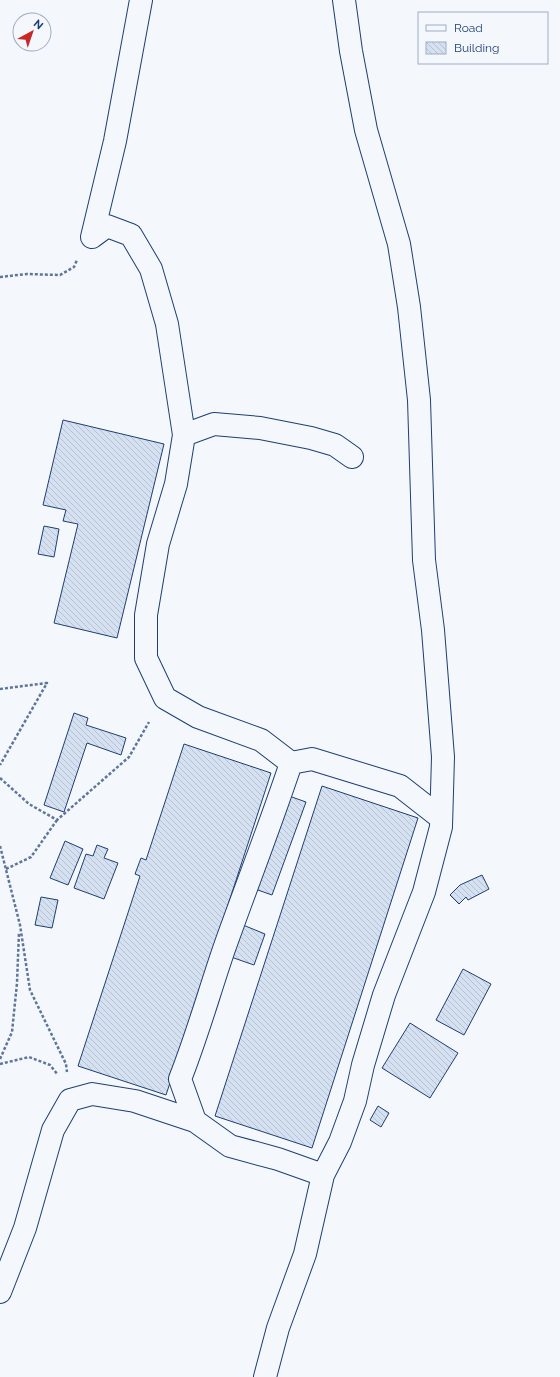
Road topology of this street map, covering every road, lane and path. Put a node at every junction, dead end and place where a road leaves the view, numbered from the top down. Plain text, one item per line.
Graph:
1 (141, 0) edge
2 (344, 0) edge
3 (92, 237) junction
4 (0, 277) edge
5 (184, 435) junction
6 (352, 457) dead end
7 (0, 689) edge
8 (165, 698) junction
9 (291, 763) junction
10 (0, 765) edge
11 (0, 778) edge
12 (441, 818) junction
13 (57, 820) junction
14 (0, 846) edge
15 (6, 869) junction
16 (20, 926) junction
17 (0, 1059) edge
18 (0, 1064) edge
19 (70, 1100) junction
20 (195, 1121) junction
21 (323, 1174) junction
22 (0, 1292) edge
23 (265, 1377) edge

1 - 3 lane
2 - 12 lane
3 - 4 path
3 - 5 lane
5 - 6 lane
5 - 8 lane
7 - 10 path
8 - 9 lane
8 - 13 path
9 - 12 lane
9 - 20 lane
11 - 13 path
12 - 21 lane
13 - 15 path
14 - 15 path
15 - 16 path
16 - 17 path
16 - 19 path
18 - 19 path
19 - 20 lane
19 - 22 lane
20 - 21 lane
21 - 23 lane

